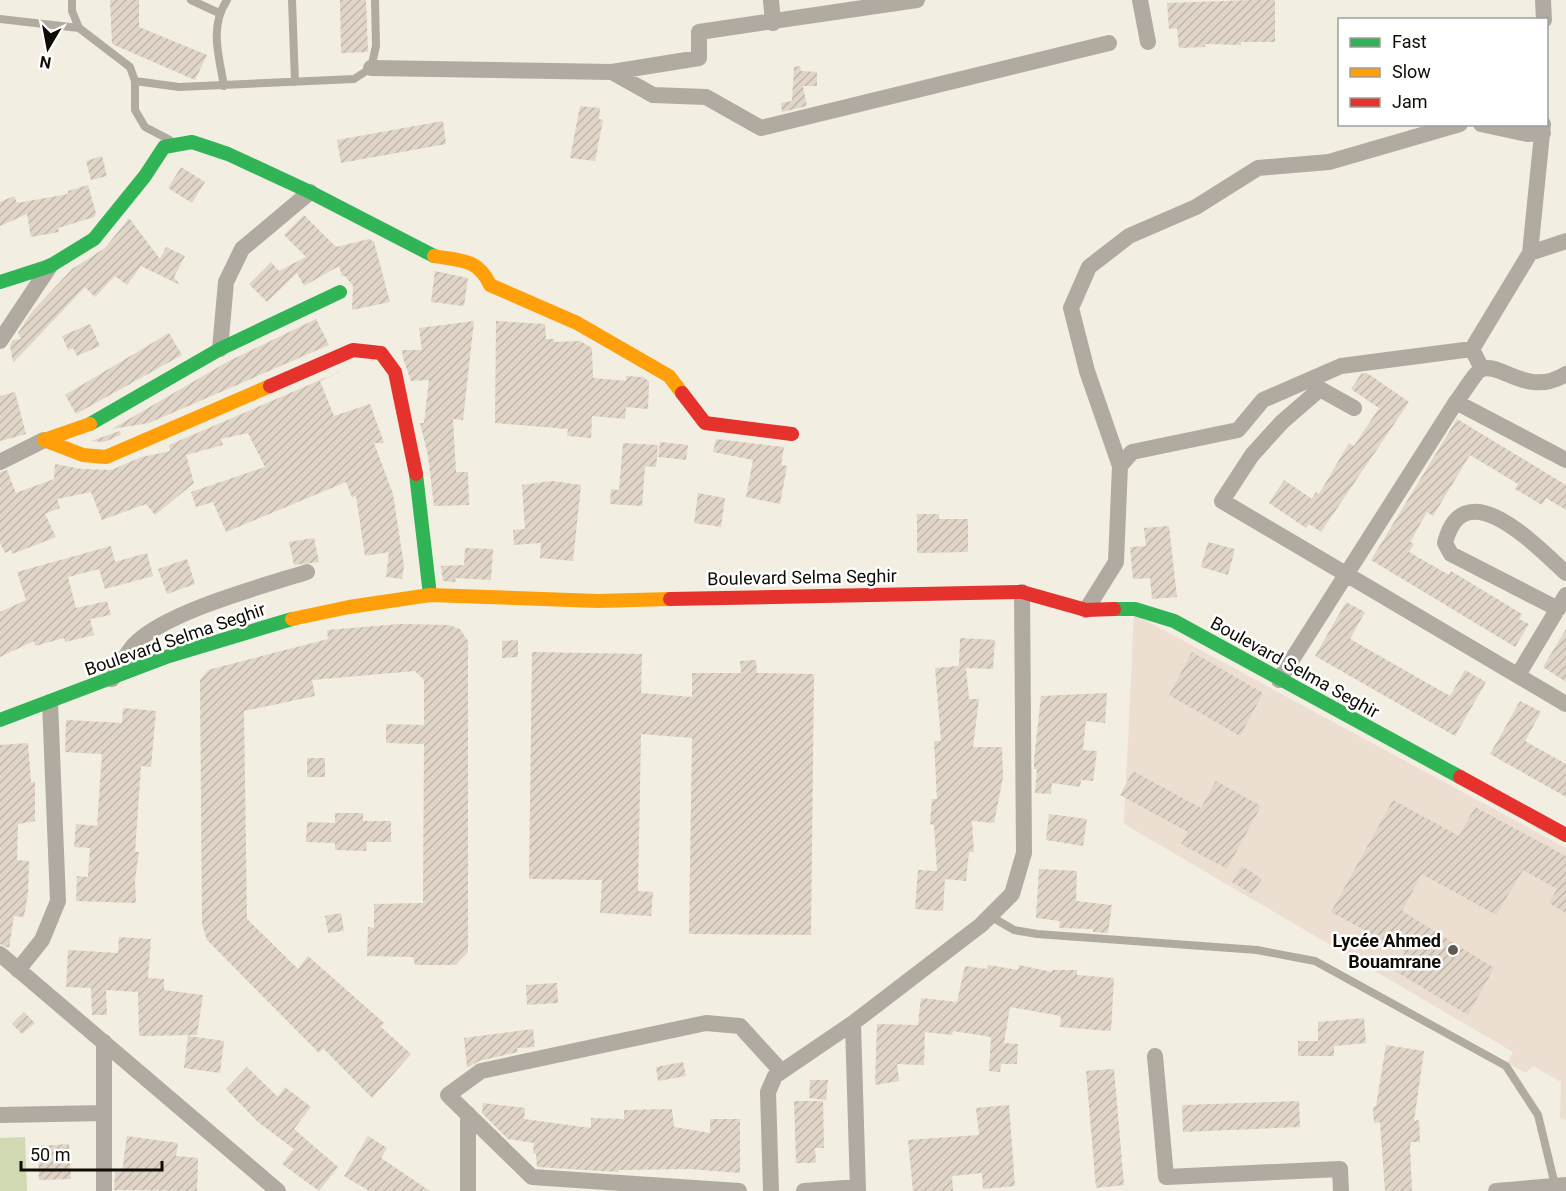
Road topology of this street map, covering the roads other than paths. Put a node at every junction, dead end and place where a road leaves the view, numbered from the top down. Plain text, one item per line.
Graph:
1 (72, 0) edge
2 (191, 0) edge
3 (227, 0) edge
4 (292, 0) edge
5 (375, 0) edge
6 (771, 0) edge
7 (917, 0) edge
8 (1140, 0) edge
9 (1543, 0) edge
10 (219, 13) junction
11 (1544, 18) edge
12 (0, 19) edge
13 (774, 23) junction
14 (79, 28) junction
15 (1148, 42) dead end
16 (1109, 43) dead end
17 (371, 68) junction
18 (612, 72) junction
19 (135, 81) junction
20 (295, 82) junction
21 (224, 86) junction
22 (1453, 126) edge
23 (1489, 126) edge
24 (1543, 129) edge
25 (176, 143) junction
26 (310, 192) junction
27 (1566, 241) edge
28 (1530, 253) junction
29 (50, 266) junction
30 (0, 282) edge
31 (340, 292) dead end
32 (0, 341) edge
33 (220, 349) junction
34 (1472, 349) junction
35 (1482, 369) junction
36 (1566, 374) edge
37 (1456, 402) junction
38 (1354, 408) dead end
39 (792, 434) dead end
40 (44, 440) junction
41 (1566, 460) edge
42 (0, 462) edge
43 (1120, 466) junction
44 (307, 572) dead end
45 (1566, 573) edge
46 (1346, 574) junction
47 (1022, 592) junction
48 (430, 595) junction
49 (1562, 602) edge
50 (1086, 610) junction
51 (1518, 675) junction
52 (112, 680) junction
53 (1280, 680) junction
54 (50, 702) junction
55 (1566, 704) edge
56 (0, 720) edge
57 (1566, 836) edge
58 (990, 916) junction
59 (0, 954) edge
60 (18, 970) junction
61 (853, 1023) junction
62 (104, 1042) junction
63 (1155, 1056) dead end
64 (781, 1071) junction
65 (104, 1113) junction
66 (468, 1114) junction
67 (0, 1115) edge
68 (1559, 1187) edge
69 (858, 1189) edge
70 (104, 1191) edge
71 (278, 1191) edge
72 (468, 1191) edge
73 (739, 1191) edge
74 (771, 1191) edge
75 (804, 1191) edge
76 (1341, 1191) edge
77 (1496, 1191) edge

1 - 14 lane
2 - 10 lane
3 - 10 lane
4 - 20 lane
5 - 17 lane
6 - 13 street
7 - 13 street
8 - 15 street
9 - 11 street
10 - 21 lane
12 - 14 lane
13 - 18 street
14 - 19 lane
16 - 18 street
17 - 18 street
17 - 20 lane
19 - 21 lane
19 - 25 lane
20 - 21 lane
22 - 43 street
23 - 24 street
24 - 28 street
25 - 26 street
25 - 29 street
26 - 33 street
26 - 39 street
27 - 28 street
28 - 34 street
29 - 30 street
29 - 32 street
31 - 33 street
33 - 40 street
34 - 35 street
34 - 43 street
35 - 36 street
35 - 37 street
37 - 41 street
37 - 46 street
38 - 46 street
40 - 42 street
40 - 48 street
43 - 50 street
44 - 52 street
45 - 49 street
46 - 51 street
46 - 53 street
47 - 48 street, Boulevard Selma Seghir
47 - 50 street, Boulevard Selma Seghir
47 - 58 street
48 - 52 street, Boulevard Selma Seghir
49 - 51 street
50 - 53 street, Boulevard Selma Seghir
51 - 55 street
52 - 54 street, Boulevard Selma Seghir
53 - 57 street, Boulevard Selma Seghir
54 - 56 street, Boulevard Selma Seghir
54 - 60 street
58 - 61 street
58 - 68 lane
59 - 60 street
60 - 62 street
61 - 64 street
61 - 69 street
62 - 65 street
62 - 71 street
63 - 76 street
64 - 66 street
64 - 74 street
65 - 67 street
65 - 70 street
66 - 72 street
66 - 73 street
68 - 77 street
69 - 75 street

